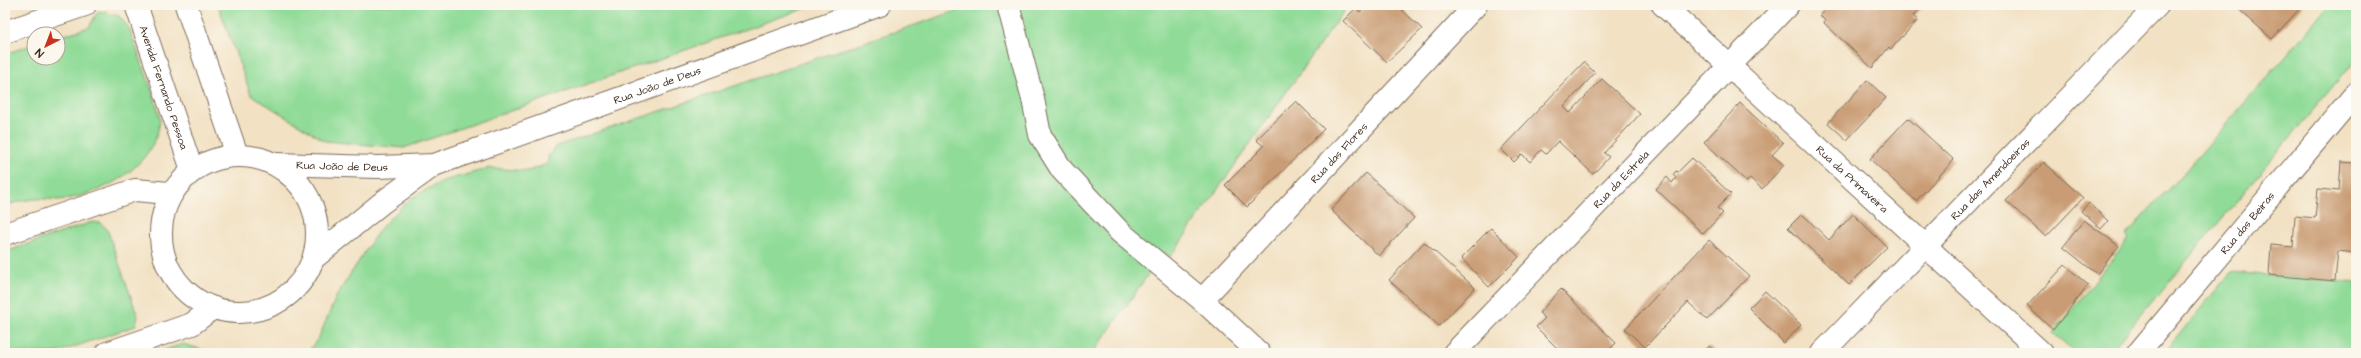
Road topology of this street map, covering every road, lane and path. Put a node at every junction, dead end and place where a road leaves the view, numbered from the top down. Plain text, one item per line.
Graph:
1 (85, 5) edge
2 (136, 5) edge
3 (186, 5) edge
4 (880, 5) edge
5 (1008, 5) edge
6 (1476, 5) edge
7 (1663, 5) edge
8 (1788, 5) edge
9 (2158, 5) edge
10 (5, 32) edge
11 (1730, 66) junction
12 (2356, 93) edge
13 (237, 155) junction
14 (274, 164) junction
15 (434, 165) junction
16 (192, 170) junction
17 (169, 193) junction
18 (5, 234) edge
19 (1925, 246) junction
20 (314, 258) junction
21 (1202, 300) junction
22 (213, 308) junction
23 (107, 353) edge
24 (1260, 353) edge
25 (1454, 353) edge
26 (1822, 353) edge
27 (2042, 353) edge
28 (2138, 353) edge

1 - 10 street
2 - 16 street, Avenida Fernando Pessoa
3 - 13 street
4 - 15 street, Rua João de Deus
5 - 21 street
6 - 21 street, Rua das Flores
7 - 11 street, Rua da Primaveira
8 - 11 street, Rua da Estrela
9 - 19 street, Rua das Amendoeiras
11 - 19 street, Rua da Primaveira
11 - 25 street, Rua da Estrela
12 - 28 street, Rua das Beiras
13 - 14 street
13 - 16 street
14 - 15 street, Rua João de Deus
14 - 20 street
15 - 20 street, Rua João de Deus
16 - 17 street
17 - 18 street
17 - 22 street
19 - 26 street, Rua das Amendoeiras
19 - 27 street, Rua da Primaveira
20 - 22 street
21 - 24 street
22 - 23 street

